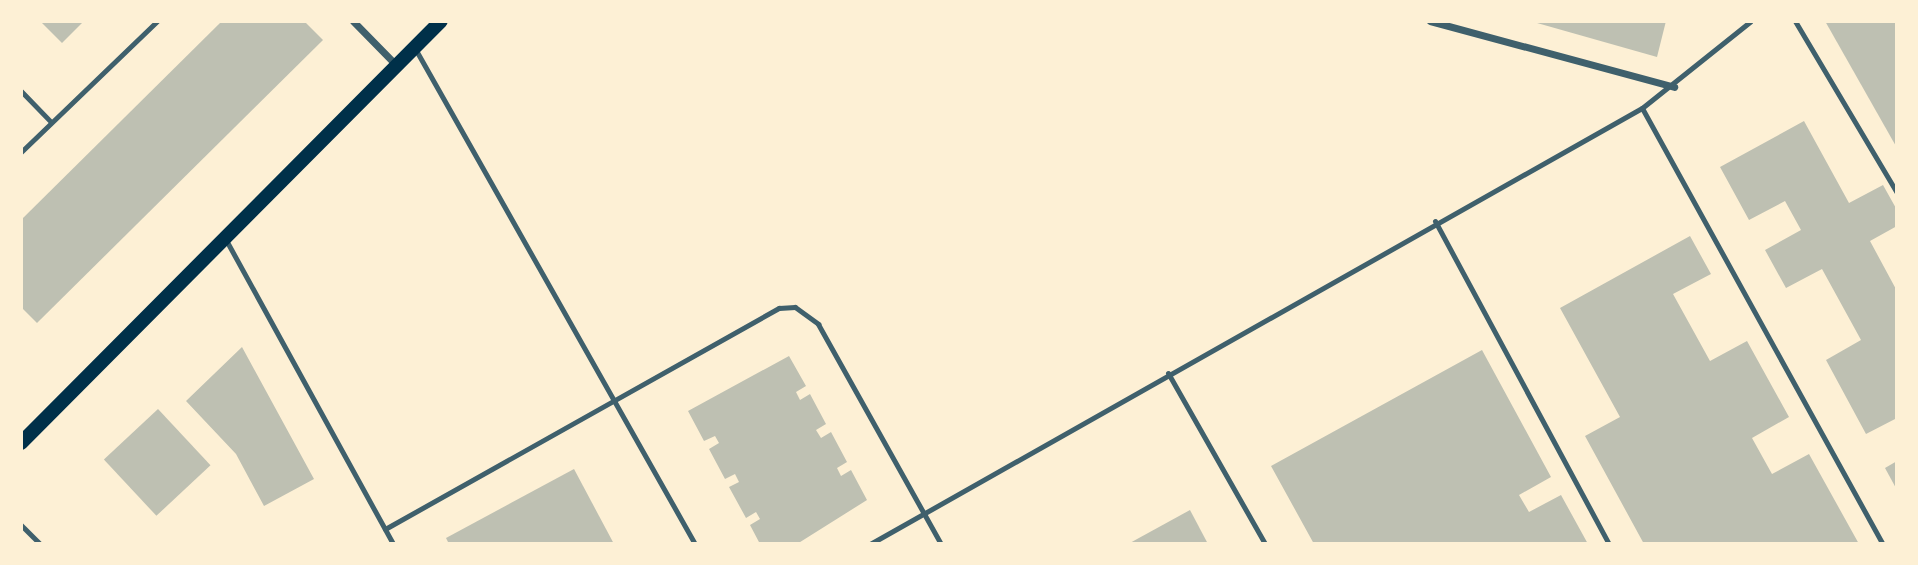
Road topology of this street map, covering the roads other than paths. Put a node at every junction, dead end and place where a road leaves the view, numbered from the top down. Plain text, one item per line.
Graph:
1 (157, 21) edge
2 (353, 21) edge
3 (441, 21) edge
4 (1430, 21) edge
5 (1751, 21) edge
6 (1795, 21) edge
7 (417, 52) junction
8 (400, 69) junction
9 (1674, 87) junction
10 (21, 91) edge
11 (1642, 108) junction
12 (51, 122) junction
13 (21, 152) edge
14 (1897, 193) edge
15 (1435, 221) junction
16 (226, 240) junction
17 (1168, 373) junction
18 (615, 400) junction
19 (22, 440) edge
20 (924, 513) junction
21 (21, 525) edge
22 (385, 529) junction
23 (40, 544) edge
24 (393, 544) edge
25 (695, 544) edge
26 (870, 544) edge
27 (941, 544) edge
28 (1265, 544) edge
29 (1609, 544) edge
30 (1883, 544) edge

1 - 12 lane
2 - 8 street
3 - 7 main road
4 - 9 street
5 - 9 lane
6 - 14 lane
7 - 8 main road
7 - 18 lane
8 - 16 main road
9 - 11 lane
10 - 12 lane
11 - 15 lane
11 - 30 lane
12 - 13 lane
15 - 17 lane
15 - 29 lane
16 - 19 main road
16 - 22 lane
17 - 20 lane
17 - 28 lane
18 - 20 lane
18 - 22 lane
18 - 25 lane
20 - 26 lane
20 - 27 lane
21 - 23 lane
22 - 24 lane

